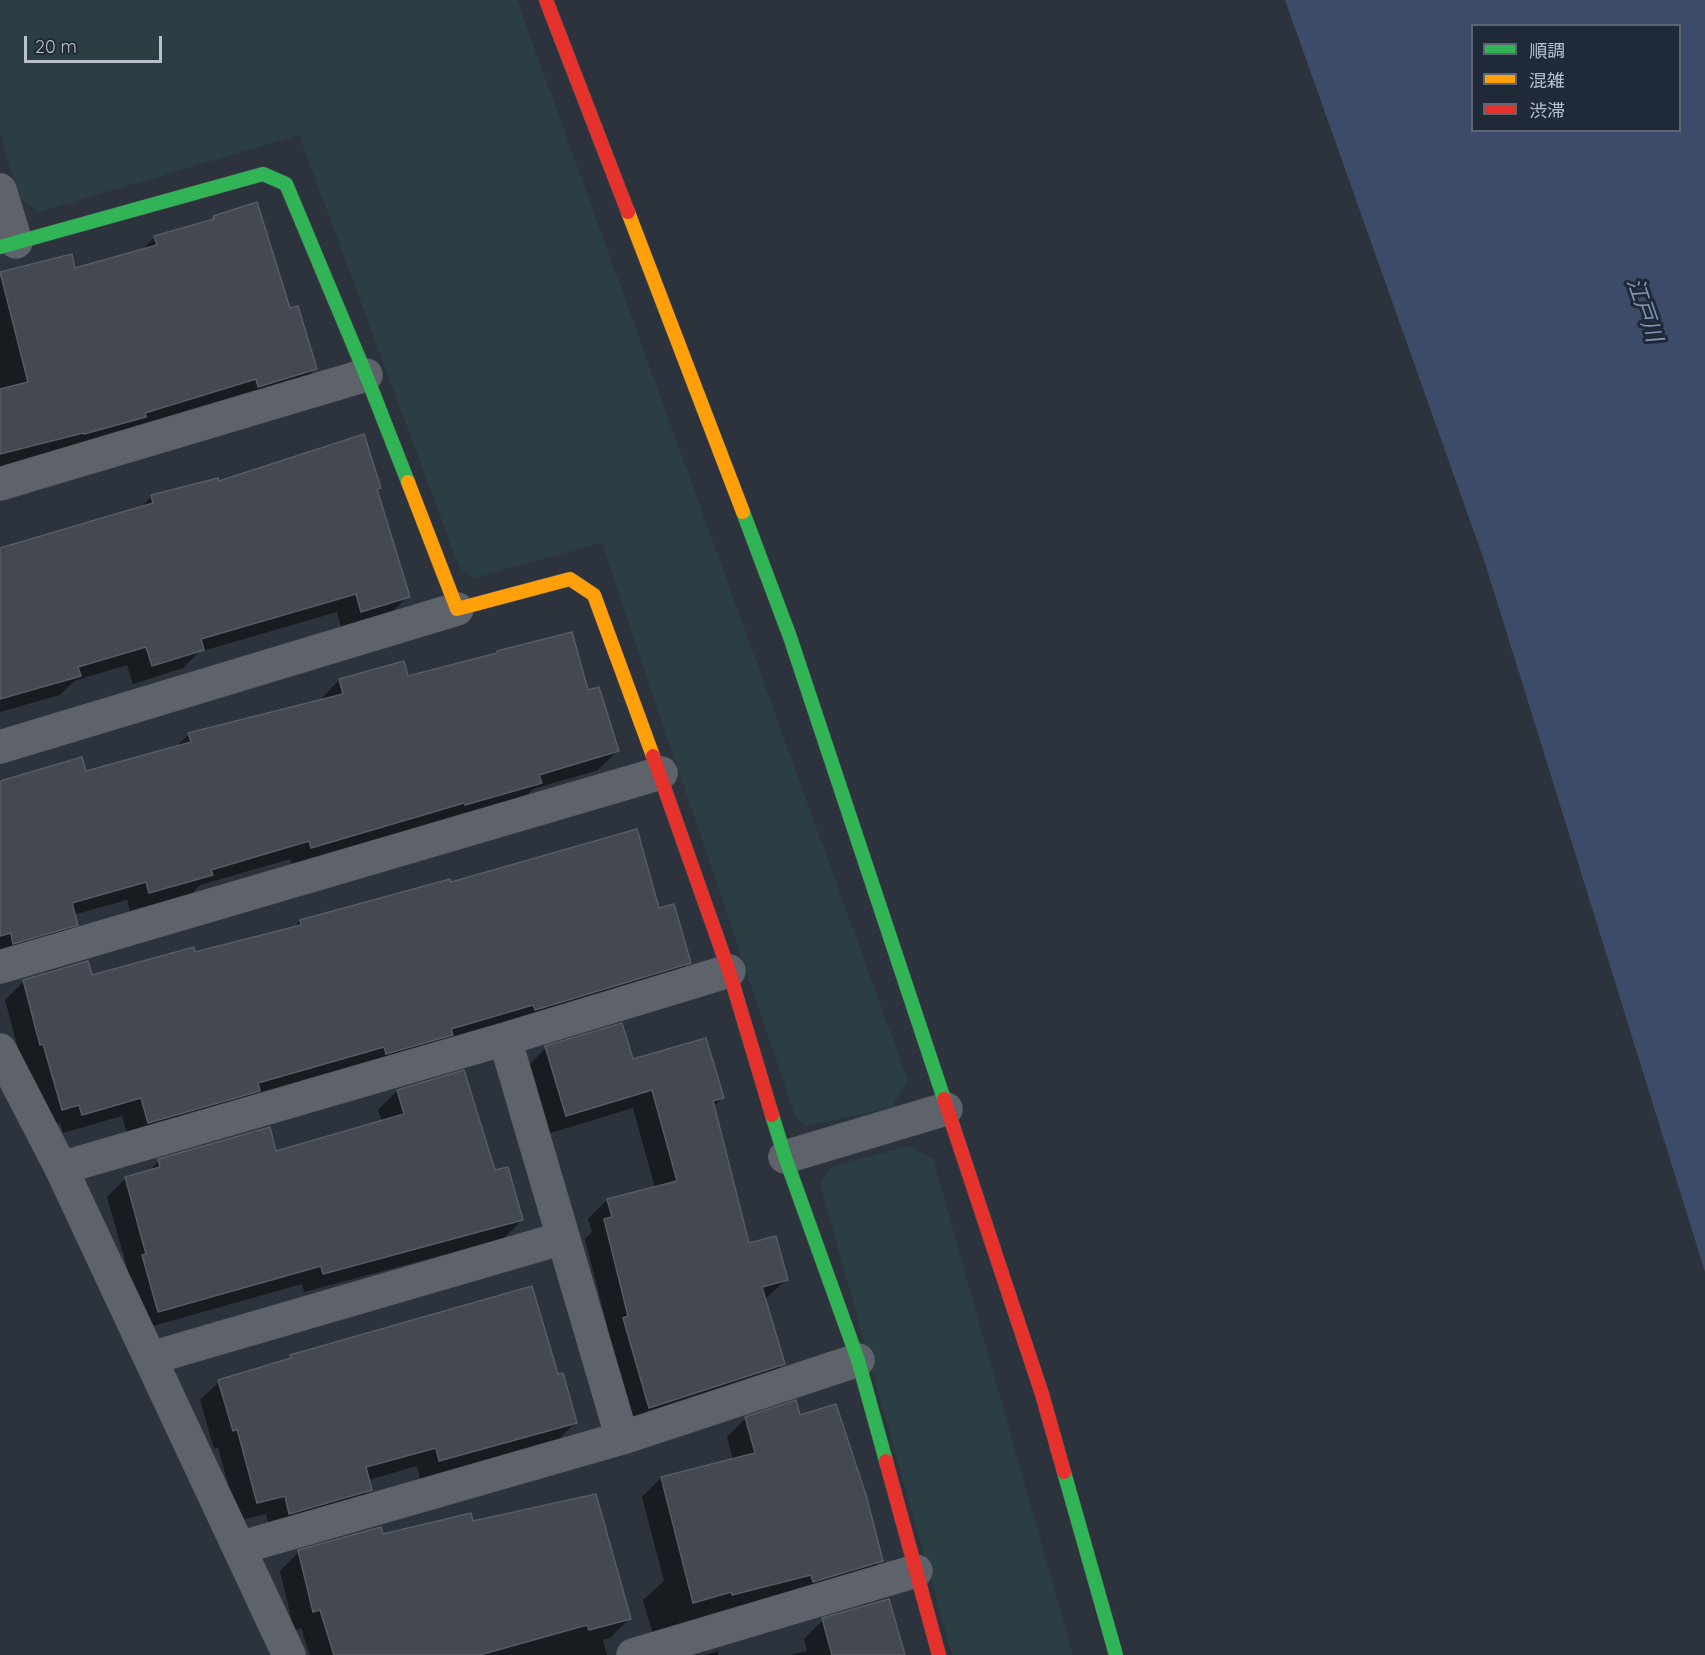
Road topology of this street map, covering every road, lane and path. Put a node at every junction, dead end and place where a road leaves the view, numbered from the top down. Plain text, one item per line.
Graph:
1 (546, 0) edge
2 (0, 189) edge
3 (8, 244) edge
4 (366, 375) junction
5 (0, 484) edge
6 (457, 609) junction
7 (0, 747) edge
8 (661, 773) junction
9 (0, 967) edge
10 (729, 971) junction
11 (504, 1039) junction
12 (0, 1050) edge
13 (946, 1109) junction
14 (785, 1157) junction
15 (61, 1168) junction
16 (563, 1238) junction
17 (151, 1358) junction
18 (858, 1360) junction
19 (622, 1438) junction
20 (239, 1548) junction
21 (916, 1571) junction
22 (289, 1655) edge
23 (633, 1655) edge
24 (939, 1655) edge
25 (1116, 1655) edge

1 - 13 street
2 - 3 street
3 - 4 street
4 - 5 street
4 - 6 street
6 - 7 street
6 - 8 street
8 - 9 street
8 - 10 street
10 - 11 street
10 - 14 street
11 - 15 street
11 - 16 street
12 - 15 street
13 - 14 street
13 - 25 street
14 - 18 street
15 - 17 street
16 - 17 street
16 - 19 street
17 - 20 street
18 - 19 street
18 - 21 street
19 - 20 street
20 - 22 street
21 - 23 street
21 - 24 street

